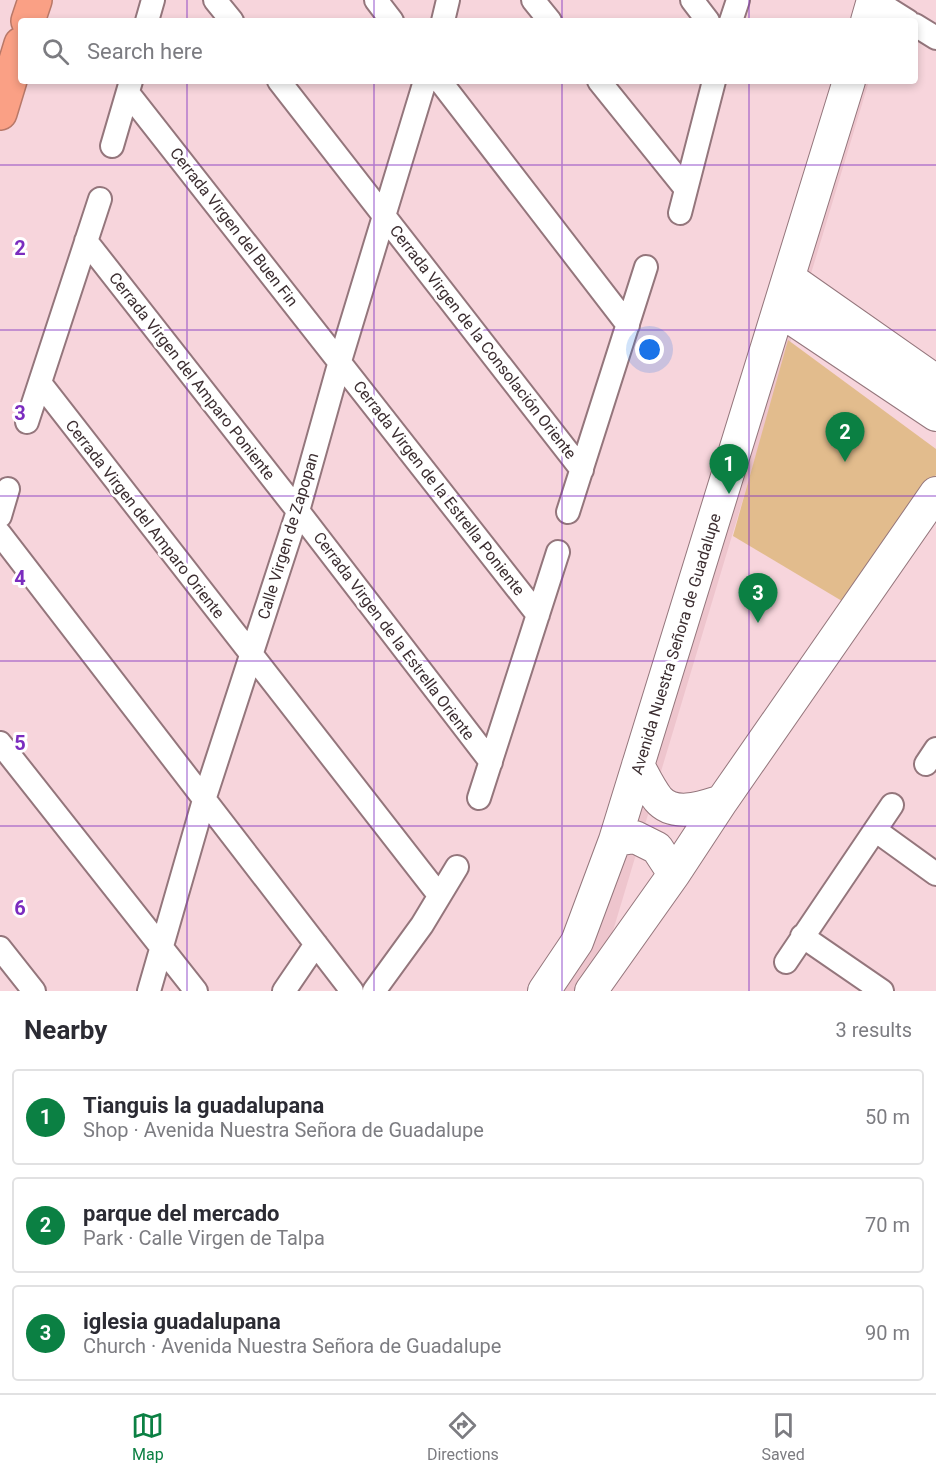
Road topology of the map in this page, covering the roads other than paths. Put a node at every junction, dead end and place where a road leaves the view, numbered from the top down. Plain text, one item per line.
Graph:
1 (35, 0) edge
2 (153, 0) edge
3 (215, 0) edge
4 (376, 0) edge
5 (448, 0) edge
6 (533, 0) edge
7 (692, 0) edge
8 (738, 0) edge
9 (875, 9) edge
10 (29, 18) edge
11 (148, 18) edge
12 (230, 18) edge
13 (390, 18) edge
14 (443, 18) edge
15 (548, 18) edge
16 (706, 18) edge
17 (732, 18) edge
18 (900, 18) edge
19 (918, 27) edge
20 (936, 38) edge
21 (18, 54) edge
22 (281, 84) edge
23 (424, 84) edge
24 (442, 84) edge
25 (601, 84) edge
26 (713, 84) edge
27 (848, 84) edge
28 (129, 87) edge
29 (0, 112) edge
30 (112, 146) dead end
31 (686, 189) junction
32 (100, 198) dead end
33 (680, 213) dead end
34 (384, 214) junction
35 (86, 241) junction
36 (646, 267) dead end
37 (789, 278) junction
38 (779, 310) junction
39 (628, 325) junction
40 (340, 361) junction
41 (936, 381) edge
42 (40, 383) junction
43 (936, 415) edge
44 (27, 422) dead end
45 (582, 470) junction
46 (8, 489) dead end
47 (936, 493) edge
48 (298, 511) junction
49 (568, 512) dead end
50 (0, 516) edge
51 (0, 534) edge
52 (558, 552) dead end
53 (538, 615) junction
54 (251, 654) junction
55 (0, 742) edge
56 (491, 762) junction
57 (638, 765) junction
58 (479, 798) dead end
59 (204, 800) junction
60 (722, 801) junction
61 (892, 805) dead end
62 (875, 830) junction
63 (615, 840) junction
64 (457, 867) dead end
65 (674, 874) junction
66 (936, 874) edge
67 (440, 895) junction
68 (802, 936) junction
69 (316, 944) junction
70 (0, 948) edge
71 (163, 948) junction
72 (786, 962) dead end
73 (34, 991) edge
74 (149, 991) edge
75 (196, 991) edge
76 (284, 991) edge
77 (352, 991) edge
78 (374, 991) edge
79 (544, 991) edge
80 (591, 991) edge
81 (882, 991) edge

1 - 10 highway
2 - 11 street
3 - 12 street
4 - 13 street
5 - 14 street
6 - 15 street
7 - 16 street
8 - 17 street
9 - 18 street
19 - 20 street
21 - 29 highway
22 - 34 street, Cerrada Virgen de la Consolación Oriente
23 - 34 street, Calle Virgen de Zapopan
24 - 39 street
25 - 31 street
26 - 31 street
27 - 37 street, Avenida Nuestra Señora de Guadalupe
28 - 30 street
28 - 40 street, Cerrada Virgen del Buen Fin
31 - 33 street
32 - 35 street
34 - 40 street, Calle Virgen de Zapopan
34 - 45 street, Cerrada Virgen de la Consolación Oriente
35 - 42 street
35 - 48 street, Cerrada Virgen del Amparo Poniente
36 - 39 street
37 - 38 street, Avenida Nuestra Señora de Guadalupe
37 - 41 street
38 - 43 street
38 - 57 street, Avenida Nuestra Señora de Guadalupe
39 - 45 street
40 - 48 street, Calle Virgen de Zapopan
40 - 53 street, Cerrada Virgen de la Estrella Poniente
42 - 44 street
42 - 54 street, Cerrada Virgen del Amparo Oriente
45 - 49 street
46 - 50 street
47 - 60 street
48 - 54 street, Calle Virgen de Zapopan
48 - 56 street, Cerrada Virgen de la Estrella Oriente
51 - 59 street
52 - 53 street
53 - 56 street
54 - 59 street, Calle Virgen de Zapopan
54 - 67 street, Cerrada Virgen del Amparo Oriente
55 - 71 street
56 - 58 street
57 - 60 street
57 - 63 street, Avenida Nuestra Señora de Guadalupe
59 - 69 street
59 - 71 street, Calle Virgen de Zapopan
60 - 65 street
61 - 62 street
62 - 66 street
62 - 68 street
63 - 65 street
63 - 79 street, Avenida Nuestra Señora de Guadalupe
64 - 67 street
65 - 80 street
67 - 78 street
68 - 72 street
68 - 81 street
69 - 76 street
69 - 77 street
70 - 73 street
71 - 74 street, Calle Virgen de Zapopan
71 - 75 street

